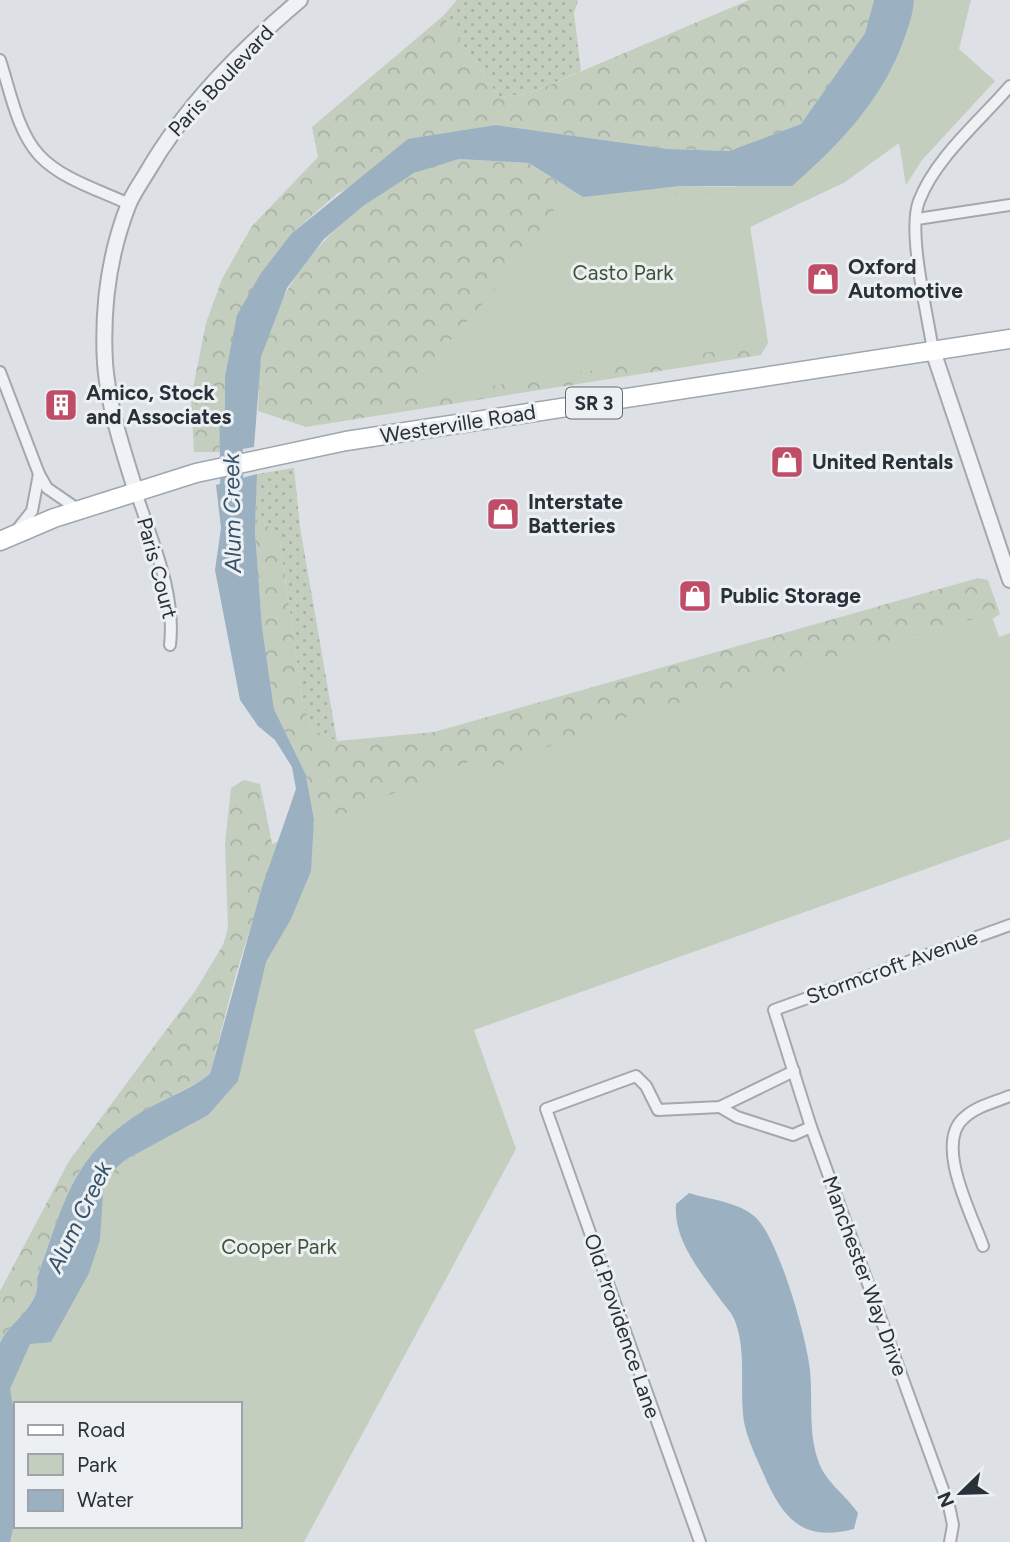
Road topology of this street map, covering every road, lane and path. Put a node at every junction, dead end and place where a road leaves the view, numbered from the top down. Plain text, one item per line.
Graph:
1 (300, 0) edge
2 (0, 60) edge
3 (1010, 86) edge
4 (128, 204) junction
5 (1010, 205) edge
6 (917, 219) junction
7 (1010, 340) edge
8 (933, 351) junction
9 (0, 372) edge
10 (39, 474) junction
11 (136, 492) junction
12 (79, 510) junction
13 (5, 539) edge
14 (1010, 580) edge
15 (170, 645) dead end
16 (1010, 925) edge
17 (774, 1010) joint
18 (794, 1071) junction
19 (1010, 1096) edge
20 (720, 1107) junction
21 (811, 1127) junction
22 (983, 1246) dead end
23 (700, 1542) edge
24 (950, 1542) edge

1 - 4 street, Paris Boulevard
2 - 4 street
3 - 6 street
4 - 11 street, Paris Boulevard
5 - 6 street
6 - 8 street
7 - 8 main road, Westerville Road / SR 3
8 - 11 main road, Westerville Road / SR 3
8 - 14 street
9 - 10 street
10 - 12 street
10 - 13 street
11 - 12 main road, Westerville Road / SR 3
11 - 15 street, Paris Court
12 - 13 main road, Westerville Road / SR 3
16 - 17 street, Stormcroft Avenue
17 - 18 street, Manchester Way Drive
18 - 20 street
18 - 21 street, Manchester Way Drive
19 - 22 street
20 - 21 street
20 - 23 street, Old Providence Lane
21 - 24 street, Manchester Way Drive

